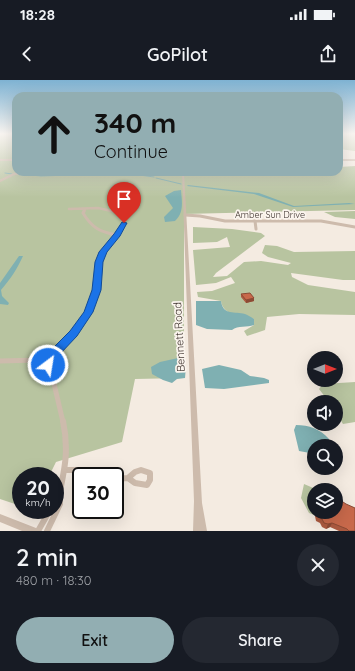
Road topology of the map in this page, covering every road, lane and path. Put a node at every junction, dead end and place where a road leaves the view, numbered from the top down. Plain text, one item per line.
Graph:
1 (0, 160) edge
2 (12, 160) edge
3 (343, 160) edge
4 (355, 160) edge
5 (12, 175) edge
6 (183, 176) edge
7 (0, 181) edge
8 (69, 209) dead end
9 (85, 209) junction
10 (185, 215) junction
11 (255, 221) junction
12 (355, 227) edge
13 (256, 229) dead end
14 (117, 235) junction
15 (54, 354) junction
16 (39, 360) junction
17 (0, 361) edge
18 (48, 365) junction
19 (65, 470) junction
20 (72, 470) edge
21 (64, 474) edge
22 (124, 478) edge
23 (128, 478) dead end
24 (198, 501) junction
25 (0, 518) edge
26 (45, 519) edge
27 (53, 519) edge
28 (33, 531) edge
29 (38, 531) edge
30 (47, 531) edge
31 (197, 531) edge
32 (203, 531) edge

1 - 2 street
3 - 4 street
5 - 7 street
6 - 10 street, Bennett Road
8 - 9 street
9 - 14 street
9 - 14 street
10 - 11 street, Amber Sun Drive
10 - 24 street, Bennett Road
11 - 12 street, Amber Sun Drive
11 - 13 street
14 - 15 street
15 - 16 street
15 - 18 street
16 - 17 street
16 - 18 street
18 - 19 street
19 - 20 street
19 - 21 street
22 - 23 street
24 - 31 street, Bennett Road
24 - 32 street, Bennett Road
25 - 28 street
26 - 29 street
27 - 30 street

